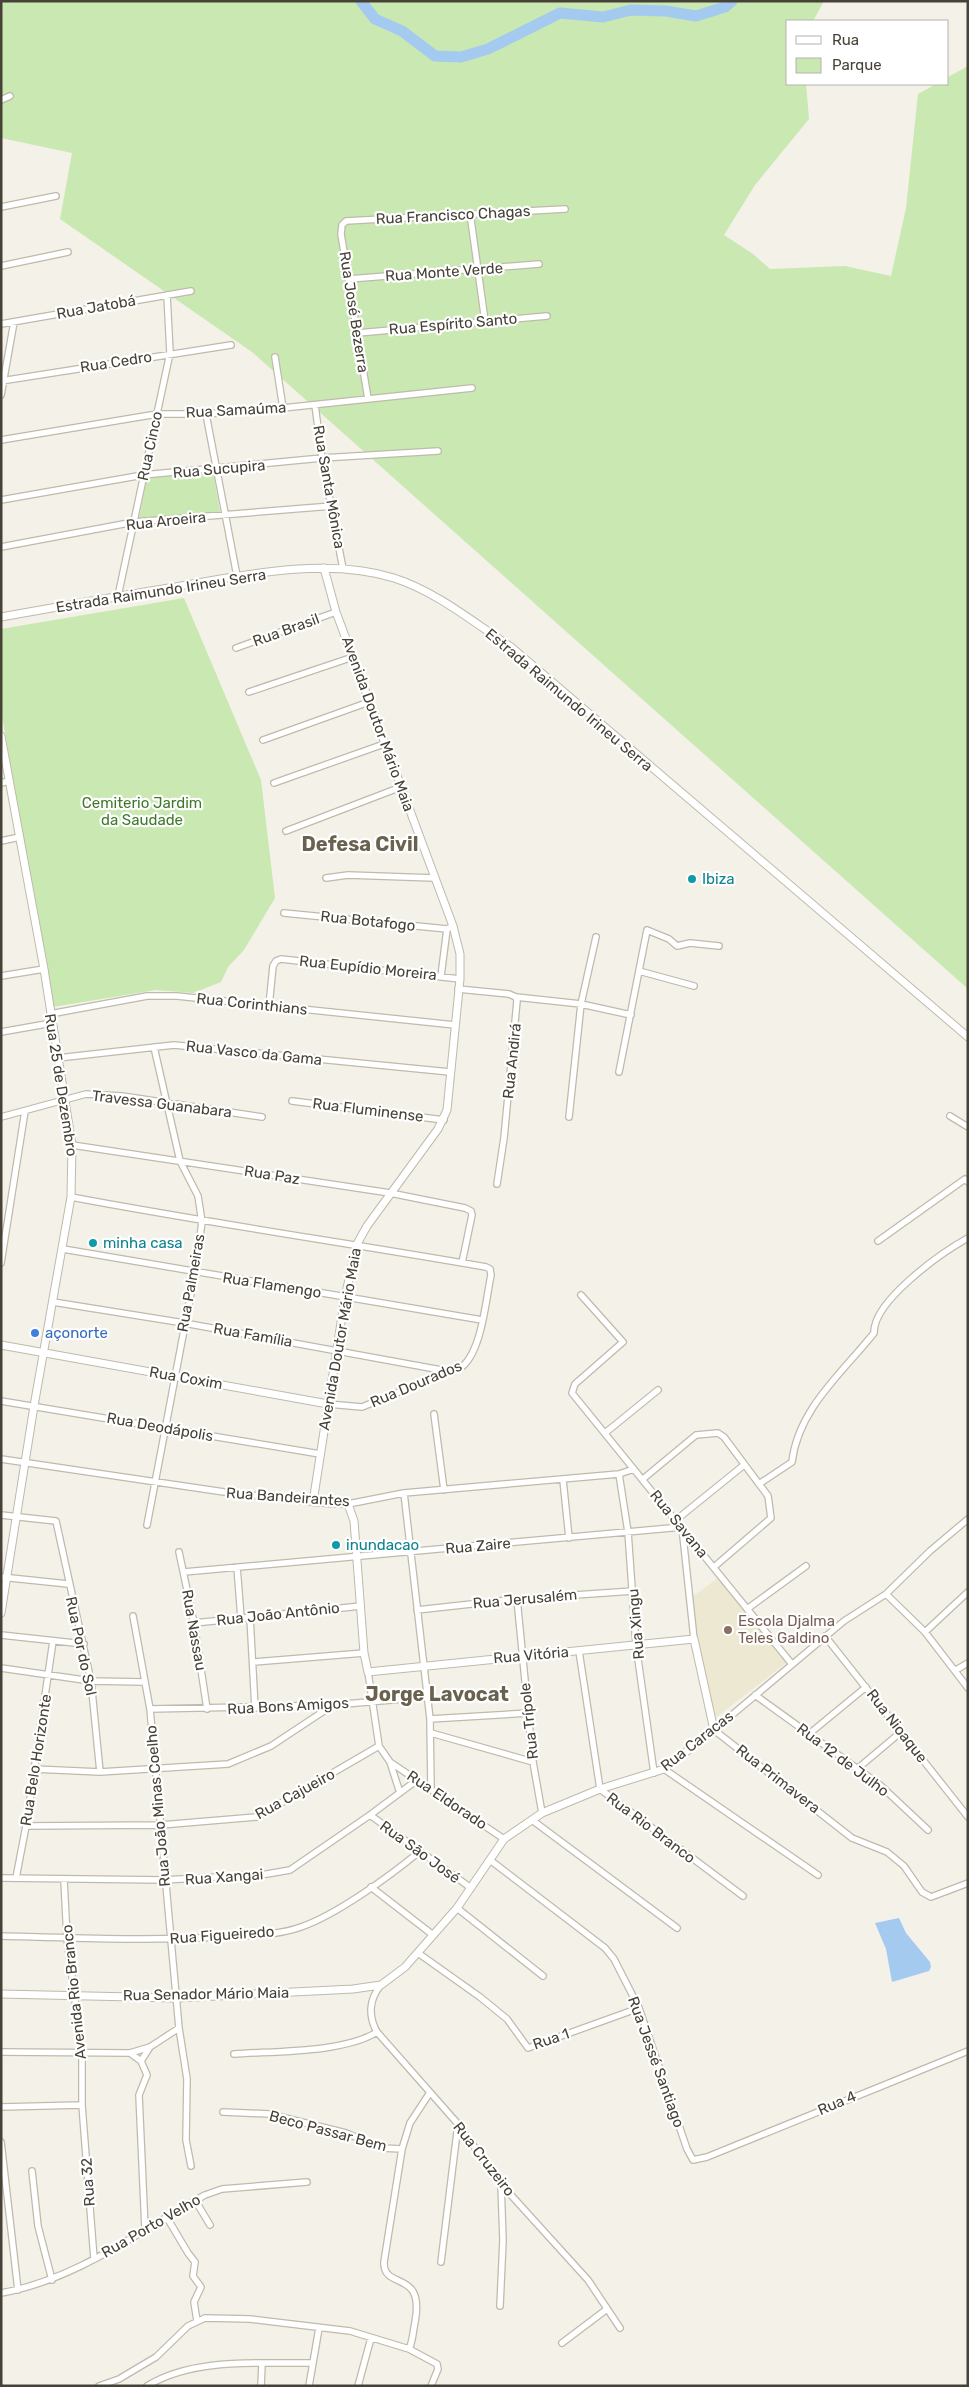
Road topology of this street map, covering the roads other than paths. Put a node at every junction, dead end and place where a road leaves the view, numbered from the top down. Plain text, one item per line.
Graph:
1 (10, 96) dead end
2 (1, 100) edge
3 (56, 196) dead end
4 (1, 207) edge
5 (565, 209) dead end
6 (470, 213) junction
7 (342, 225) joint
8 (68, 252) dead end
9 (539, 264) dead end
10 (1, 266) edge
11 (479, 269) junction
12 (349, 279) junction
13 (191, 290) dead end
14 (167, 295) junction
15 (547, 316) dead end
16 (485, 321) junction
17 (14, 322) junction
18 (1, 324) edge
19 (358, 332) junction
20 (231, 345) dead end
21 (170, 353) junction
22 (275, 357) dead end
23 (2, 380) edge
24 (472, 388) dead end
25 (1, 395) edge
26 (368, 399) junction
27 (315, 405) junction
28 (283, 408) junction
29 (157, 414) junction
30 (206, 414) junction
31 (1, 440) edge
32 (438, 451) dead end
33 (322, 458) junction
34 (217, 470) junction
35 (144, 475) junction
36 (1, 500) edge
37 (332, 506) junction
38 (226, 515) junction
39 (134, 522) junction
40 (1, 547) edge
41 (324, 568) junction
42 (343, 570) junction
43 (237, 576) junction
44 (118, 596) junction
45 (336, 612) junction
46 (1, 617) edge
47 (236, 648) dead end
48 (353, 656) junction
49 (249, 692) dead end
50 (369, 702) junction
51 (1, 736) edge
52 (264, 740) dead end
53 (384, 744) junction
54 (10, 782) junction
55 (1, 783) edge
56 (274, 783) dead end
57 (401, 787) junction
58 (286, 831) dead end
59 (20, 837) junction
60 (1, 841) edge
61 (326, 878) dead end
62 (434, 878) junction
63 (284, 912) dead end
64 (450, 927) junction
65 (596, 937) dead end
66 (719, 946) dead end
67 (44, 968) junction
68 (639, 971) junction
69 (1, 976) edge
70 (441, 976) junction
71 (460, 979) junction
72 (694, 986) dead end
73 (458, 989) junction
74 (516, 997) junction
75 (581, 1004) junction
76 (270, 1006) junction
77 (50, 1014) junction
78 (631, 1015) junction
79 (52, 1023) junction
80 (455, 1025) junction
81 (1, 1032) edge
82 (968, 1037) edge
83 (154, 1047) junction
84 (58, 1058) junction
85 (450, 1072) junction
86 (619, 1072) dead end
87 (63, 1099) junction
88 (292, 1101) dead end
89 (168, 1105) junction
90 (25, 1111) junction
91 (950, 1116) dead end
92 (1, 1117) edge
93 (262, 1117) dead end
94 (569, 1118) dead end
95 (444, 1120) junction
96 (968, 1127) edge
97 (72, 1145) junction
98 (180, 1161) junction
99 (968, 1182) edge
100 (497, 1184) dead end
101 (390, 1193) junction
102 (71, 1197) junction
103 (202, 1222) junction
104 (968, 1238) edge
105 (878, 1241) dead end
106 (357, 1244) junction
107 (63, 1249) junction
108 (1, 1263) edge
109 (462, 1263) junction
110 (195, 1272) junction
111 (581, 1295) dead end
112 (345, 1297) junction
113 (53, 1302) junction
114 (482, 1320) junction
115 (184, 1323) junction
116 (1, 1345) edge
117 (337, 1350) junction
118 (44, 1353) junction
119 (452, 1372) junction
120 (174, 1375) junction
121 (658, 1390) dead end
122 (1, 1401) edge
123 (328, 1404) junction
124 (34, 1406) junction
125 (434, 1414) dead end
126 (164, 1428) junction
127 (605, 1434) junction
128 (320, 1454) junction
129 (1, 1459) edge
130 (26, 1463) junction
131 (744, 1465) junction
132 (634, 1469) junction
133 (619, 1474) junction
134 (643, 1479) junction
135 (155, 1480) junction
136 (563, 1480) junction
137 (759, 1484) junction
138 (444, 1490) junction
139 (404, 1493) junction
140 (313, 1502) junction
141 (348, 1504) junction
142 (1, 1516) edge
143 (17, 1518) junction
144 (968, 1519) edge
145 (676, 1520) junction
146 (147, 1525) dead end
147 (682, 1528) junction
148 (628, 1532) junction
149 (569, 1538) junction
150 (179, 1552) dead end
151 (411, 1552) junction
152 (358, 1556) junction
153 (806, 1566) dead end
154 (237, 1567) junction
155 (714, 1567) junction
156 (184, 1572) junction
157 (4, 1578) edge
158 (68, 1584) junction
159 (633, 1591) junction
160 (968, 1592) edge
161 (886, 1594) junction
162 (517, 1599) junction
163 (361, 1606) junction
164 (747, 1609) junction
165 (417, 1610) junction
166 (1, 1613) edge
167 (133, 1616) dead end
168 (250, 1617) junction
169 (241, 1618) junction
170 (194, 1623) junction
171 (925, 1632) junction
172 (1, 1636) edge
173 (825, 1636) junction
174 (694, 1639) junction
175 (53, 1641) junction
176 (84, 1644) junction
177 (636, 1644) junction
178 (579, 1651) junction
179 (364, 1652) junction
180 (523, 1656) junction
181 (253, 1662) junction
182 (791, 1663) junction
183 (968, 1663) edge
184 (423, 1667) junction
185 (1, 1668) edge
186 (956, 1670) junction
187 (368, 1672) junction
188 (49, 1675) junction
189 (91, 1681) junction
190 (145, 1682) junction
191 (866, 1687) junction
192 (968, 1688) edge
193 (755, 1695) junction
194 (427, 1696) junction
195 (373, 1700) junction
196 (333, 1705) junction
197 (255, 1708) junction
198 (150, 1709) junction
199 (207, 1709) junction
200 (529, 1713) junction
201 (430, 1720) junction
202 (714, 1730) junction
203 (901, 1732) junction
204 (431, 1733) junction
205 (810, 1734) junction
206 (379, 1746) junction
207 (390, 1762) junction
208 (533, 1762) junction
209 (34, 1769) junction
210 (155, 1769) junction
211 (664, 1769) junction
212 (857, 1769) junction
213 (100, 1772) junction
214 (654, 1773) junction
215 (417, 1780) junction
216 (431, 1788) junction
217 (600, 1789) junction
218 (400, 1793) junction
219 (542, 1814) junction
220 (370, 1815) junction
221 (968, 1817) edge
222 (532, 1820) junction
223 (161, 1825) junction
224 (26, 1826) junction
225 (928, 1830) dead end
226 (504, 1839) junction
227 (419, 1852) junction
228 (490, 1860) junction
229 (818, 1875) dead end
230 (1, 1878) edge
231 (16, 1878) junction
232 (64, 1880) junction
233 (164, 1880) junction
234 (968, 1883) edge
235 (371, 1887) junction
236 (471, 1888) junction
237 (743, 1896) dead end
238 (457, 1908) junction
239 (677, 1928) dead end
240 (434, 1935) junction
241 (1, 1936) edge
242 (67, 1938) junction
243 (170, 1939) junction
244 (418, 1953) junction
245 (543, 1976) dead end
246 (381, 1985) junction
247 (1, 1994) edge
248 (74, 1995) junction
249 (177, 1998) junction
250 (638, 2008) junction
251 (179, 2028) junction
252 (377, 2032) junction
253 (150, 2047) junction
254 (1, 2052) edge
255 (968, 2052) edge
256 (130, 2053) junction
257 (82, 2054) junction
258 (234, 2054) dead end
259 (141, 2061) junction
260 (430, 2094) junction
261 (82, 2105) junction
262 (1, 2107) edge
263 (224, 2112) dead end
264 (458, 2124) junction
265 (1, 2142) edge
266 (402, 2149) junction
267 (708, 2157) joint
268 (191, 2166) dead end
269 (32, 2172) dead end
270 (307, 2182) dead end
271 (501, 2184) junction
272 (196, 2200) junction
273 (166, 2216) junction
274 (210, 2225) dead end
275 (144, 2229) junction
276 (94, 2259) junction
277 (441, 2262) dead end
278 (52, 2280) junction
279 (18, 2290) junction
280 (1, 2293) edge
281 (500, 2306) dead end
282 (606, 2309) junction
283 (197, 2321) junction
284 (321, 2328) junction
285 (620, 2328) dead end
286 (371, 2338) junction
287 (562, 2343) dead end
288 (409, 2349) junction
289 (312, 2363) junction
290 (262, 2364) junction
291 (99, 2386) edge
292 (147, 2386) edge
293 (261, 2386) edge
294 (309, 2386) edge
295 (358, 2386) edge
296 (431, 2386) edge

1 - 2 street
3 - 4 street
5 - 6 street, Rua Francisco Chagas
6 - 7 street, Rua Francisco Chagas
6 - 11 street
7 - 12 street, Rua José Bezerra
8 - 10 street
9 - 11 street, Rua Monte Verde
11 - 12 street, Rua Monte Verde
11 - 16 street
12 - 19 street, Rua José Bezerra
13 - 14 street, Rua Jatobá
14 - 17 street, Rua Jatobá
14 - 21 street, Rua Cinco
15 - 16 street, Rua Espírito Santo
16 - 19 street, Rua Espírito Santo
17 - 18 street, Rua Jatobá
17 - 23 street
19 - 26 street, Rua José Bezerra
20 - 21 street, Rua Cedro
21 - 23 street, Rua Cedro
21 - 29 street, Rua Cinco
22 - 28 street
23 - 25 street
24 - 26 street, Rua Samaúma
26 - 27 street, Rua Samaúma
27 - 28 street, Rua Samaúma
27 - 33 street, Rua Santa Mônica
28 - 30 street, Rua Samaúma
29 - 30 street, Rua Samaúma
29 - 31 street, Rua Samaúma
29 - 35 street, Rua Cinco
30 - 34 street
32 - 33 street, Rua Sucupira
33 - 34 street, Rua Sucupira
33 - 37 street, Rua Santa Mônica
34 - 35 street, Rua Sucupira
34 - 38 street
35 - 36 street, Rua Sucupira
35 - 39 street, Rua Cinco
37 - 38 street, Rua Aroeira
37 - 42 street, Rua Santa Mônica
38 - 39 street, Rua Aroeira
38 - 43 street
39 - 40 street, Rua Aroeira
39 - 44 street, Rua Cinco
41 - 42 street, Estrada Raimundo Irineu Serra
41 - 43 street, Estrada Raimundo Irineu Serra
41 - 45 street, Avenida Doutor Mário Maia
42 - 82 street, Estrada Raimundo Irineu Serra
43 - 44 street, Estrada Raimundo Irineu Serra
44 - 46 street, Estrada Raimundo Irineu Serra
45 - 47 street, Rua Brasil
45 - 48 street, Avenida Doutor Mário Maia
48 - 49 street
48 - 50 street, Avenida Doutor Mário Maia
50 - 52 street
50 - 53 street, Avenida Doutor Mário Maia
51 - 54 street, Rua 25 de Dezembro
53 - 56 street
53 - 57 street, Avenida Doutor Mário Maia
54 - 55 street
54 - 59 street, Rua 25 de Dezembro
57 - 58 street
57 - 62 street, Avenida Doutor Mário Maia
59 - 60 street
59 - 67 street, Rua 25 de Dezembro
61 - 62 street
62 - 64 street, Avenida Doutor Mário Maia
63 - 64 street, Rua Botafogo
64 - 70 street
64 - 71 street, Avenida Doutor Mário Maia
65 - 75 street
66 - 68 street
67 - 69 street
67 - 77 street, Rua 25 de Dezembro
68 - 72 street
68 - 78 street
70 - 71 street, Rua Eupídio Moreira
70 - 76 street, Rua Eupídio Moreira
71 - 73 street, Avenida Doutor Mário Maia
73 - 74 street
73 - 80 street, Avenida Doutor Mário Maia
74 - 75 street
74 - 100 street, Rua Andirá
75 - 78 street
75 - 94 street
76 - 77 street, Rua Corinthians
76 - 80 street, Rua Corinthians
77 - 79 street, Rua 25 de Dezembro
78 - 86 street
79 - 81 street
79 - 84 street, Rua 25 de Dezembro
80 - 85 street, Avenida Doutor Mário Maia
83 - 84 street, Rua Vasco da Gama
83 - 85 street, Rua Vasco da Gama
83 - 89 street, Rua Palmeiras
84 - 87 street, Rua 25 de Dezembro
85 - 95 street, Avenida Doutor Mário Maia
87 - 89 street, Travessa Guanabara
87 - 90 street, Travessa Guanabara
87 - 97 street, Rua 25 de Dezembro
88 - 95 street, Rua Fluminense
89 - 93 street, Travessa Guanabara
89 - 98 street, Rua Palmeiras
90 - 92 street, Travessa Guanabara
90 - 108 street
91 - 96 street
95 - 101 street, Avenida Doutor Mário Maia
97 - 98 street, Rua Paz
97 - 102 street, Rua 25 de Dezembro
98 - 101 street, Rua Paz
98 - 103 street, Rua Palmeiras
99 - 105 street
101 - 106 street, Avenida Doutor Mário Maia
101 - 109 street, Rua Paz
102 - 103 street
102 - 107 street, Rua 25 de Dezembro
103 - 106 street
103 - 110 street, Rua Palmeiras
104 - 137 street
106 - 109 street
106 - 112 street, Avenida Doutor Mário Maia
107 - 110 street, Rua Flamengo
107 - 113 street, Rua 25 de Dezembro
109 - 114 street, Rua Dourados
110 - 112 street, Rua Flamengo
110 - 115 street, Rua Palmeiras
111 - 127 street, Rua Savana
112 - 114 street, Rua Flamengo
112 - 117 street, Avenida Doutor Mário Maia
113 - 115 street, Rua Família
113 - 118 street, Rua 25 de Dezembro
114 - 119 street, Rua Dourados
115 - 117 street, Rua Família
115 - 120 street, Rua Palmeiras
116 - 118 street, Rua Coxim
117 - 119 street, Rua Família
117 - 123 street, Avenida Doutor Mário Maia
118 - 120 street, Rua Coxim
118 - 124 street, Rua 25 de Dezembro
119 - 123 street, Rua Dourados
120 - 123 street, Rua Coxim
120 - 126 street, Rua Palmeiras
121 - 127 street
122 - 124 street, Rua Deodápolis
123 - 128 street, Avenida Doutor Mário Maia
124 - 126 street, Rua Deodápolis
124 - 130 street, Rua 25 de Dezembro
125 - 138 street
126 - 128 street, Rua Deodápolis
126 - 135 street, Rua Palmeiras
127 - 132 street, Rua Savana
128 - 140 street, Avenida Doutor Mário Maia
129 - 130 street, Rua Bandeirantes
130 - 135 street, Rua Bandeirantes
130 - 143 street, Rua 25 de Dezembro
131 - 134 street
131 - 137 street
131 - 145 street
132 - 133 street, Rua Bandeirantes
132 - 134 street, Rua Savana
133 - 136 street, Rua Bandeirantes
133 - 148 street, Rua Xingu
134 - 145 street, Rua Savana
135 - 140 street, Rua Bandeirantes
135 - 146 street, Rua Palmeiras
136 - 138 street, Rua Bandeirantes
136 - 149 street
137 - 155 street
138 - 139 street, Rua Bandeirantes
139 - 141 street, Rua Bandeirantes
139 - 151 street
140 - 141 street, Rua Bandeirantes
141 - 152 street
142 - 143 street
143 - 157 street, Rua 25 de Dezembro
143 - 158 street, Rua Por do Sol
144 - 161 street, Rua Caracas
145 - 147 street, Rua Savana
147 - 148 street, Rua Zaire
147 - 155 street, Rua Savana
147 - 174 street
148 - 149 street, Rua Zaire
148 - 159 street, Rua Xingu
149 - 151 street, Rua Zaire
150 - 156 street, Rua Nassau
151 - 152 street, Rua Zaire
151 - 165 street
152 - 154 street, Rua Zaire
152 - 163 street
153 - 164 street
154 - 156 street, Rua Zaire
154 - 169 street
155 - 164 street, Rua Savana
156 - 170 street, Rua Nassau
157 - 158 street
157 - 166 street, Rua 25 de Dezembro
158 - 176 street, Rua Por do Sol
159 - 162 street, Rua Jerusalém
159 - 177 street, Rua Xingu
160 - 171 street
161 - 171 street
161 - 173 street, Rua Caracas
162 - 165 street, Rua Jerusalém
162 - 180 street, Rua Trípole
163 - 168 street, Rua João Antônio
163 - 179 street
164 - 182 street, Rua Savana
165 - 184 street
167 - 190 street, Rua João Minas Coelho
168 - 169 street, Rua João Antônio
168 - 181 street
169 - 170 street, Rua João Antônio
170 - 199 street, Rua Nassau
171 - 186 street
172 - 175 street
173 - 182 street, Rua Caracas
173 - 191 street, Rua Nioaque
174 - 177 street, Rua Vitória
174 - 202 street
175 - 176 street
175 - 188 street, Rua Belo Horizonte
176 - 189 street, Rua Por do Sol
177 - 178 street, Rua Vitória
177 - 214 street, Rua Xingu
178 - 180 street, Rua Vitória
178 - 217 street, Rua Rio Branco
179 - 181 street
179 - 187 street
180 - 184 street, Rua Vitória
180 - 200 street, Rua Trípole
181 - 197 street
182 - 193 street, Rua Caracas
183 - 186 street
184 - 187 street, Rua Vitória
184 - 194 street
185 - 188 street
186 - 192 street
187 - 195 street
188 - 189 street
188 - 209 street, Rua Belo Horizonte
189 - 190 street
189 - 213 street, Rua Por do Sol
190 - 198 street, Rua João Minas Coelho
191 - 203 street, Rua Nioaque
191 - 205 street
193 - 202 street, Rua Caracas
193 - 205 street, Rua 12 de Julho
194 - 195 street, Rua Bons Amigos
194 - 201 street
195 - 196 street, Rua Bons Amigos
195 - 206 street
196 - 197 street, Rua Bons Amigos
196 - 210 street
197 - 199 street, Rua Bons Amigos
198 - 199 street, Rua Bons Amigos
198 - 210 street, Rua João Minas Coelho
200 - 201 street
200 - 208 street, Rua Trípole
201 - 204 street
202 - 211 street, Rua Caracas
202 - 234 street, Rua Primavera
203 - 212 street
203 - 221 street, Rua Nioaque
204 - 208 street
204 - 216 street
205 - 212 street, Rua 12 de Julho
206 - 207 street
206 - 223 street, Rua Cajueiro
207 - 215 street, Rua Eldorado
207 - 218 street
208 - 219 street, Rua Trípole
209 - 213 street
209 - 224 street, Rua Belo Horizonte
210 - 213 street
210 - 223 street, Rua João Minas Coelho
211 - 214 street, Rua Caracas
211 - 229 street
212 - 225 street, Rua 12 de Julho
214 - 217 street, Rua Caracas
215 - 216 street, Rua Eldorado
215 - 218 street, Rua Xangai
216 - 226 street, Rua Eldorado
217 - 219 street, Rua Caracas
217 - 237 street, Rua Rio Branco
218 - 220 street, Rua Xangai
219 - 222 street, Rua Caracas
220 - 227 street, Rua São José
220 - 233 street, Rua Xangai
222 - 226 street, Rua Caracas
222 - 239 street
223 - 224 street, Rua Cajueiro
223 - 233 street, Rua João Minas Coelho
224 - 231 street, Rua Belo Horizonte
226 - 228 street, Rua Caracas
227 - 235 street, Rua Figueiredo
227 - 236 street, Rua São José
228 - 236 street, Rua Caracas
228 - 250 street, Rua Jessé Santiago
230 - 231 street, Rua Xangai
231 - 232 street, Rua Xangai
232 - 233 street, Rua Xangai
232 - 242 street, Avenida Rio Branco
233 - 243 street, Rua João Minas Coelho
235 - 240 street
235 - 243 street, Rua Figueiredo
236 - 238 street, Rua Caracas
238 - 240 street, Rua Caracas
238 - 245 street
240 - 244 street, Rua Caracas
241 - 242 street, Rua Figueiredo
242 - 243 street, Rua Figueiredo
242 - 248 street, Avenida Rio Branco
243 - 249 street, Rua João Minas Coelho
244 - 246 street, Rua Caracas
244 - 250 street, Rua 1
246 - 249 street, Rua Senador Mário Maia
246 - 252 street, Rua Cruzeiro
247 - 248 street, Rua Senador Mário Maia
248 - 249 street, Rua Senador Mário Maia
248 - 257 street, Avenida Rio Branco
249 - 251 street, Rua João Minas Coelho
250 - 267 street, Rua Jessé Santiago
251 - 253 street
251 - 268 street
252 - 258 street
252 - 260 street, Rua Cruzeiro
253 - 256 street
253 - 259 street
254 - 257 street
255 - 267 street, Rua 4
256 - 257 street
256 - 259 street
257 - 261 street, Avenida Rio Branco
259 - 275 street
260 - 264 street, Rua Cruzeiro
260 - 266 street
261 - 262 street
261 - 276 street, Rua 32
263 - 266 street, Beco Passar Bem
264 - 271 street, Rua Cruzeiro
264 - 277 street
265 - 279 street
266 - 288 street
269 - 278 street
270 - 272 street, Rua Porto Velho
271 - 281 street
271 - 282 street, Rua Cruzeiro
272 - 273 street, Rua Porto Velho
272 - 274 street
273 - 275 street, Rua Porto Velho
273 - 283 street
275 - 276 street, Rua Porto Velho
276 - 278 street, Rua Porto Velho
278 - 279 street, Rua Porto Velho
279 - 280 street, Rua Porto Velho
282 - 285 street, Rua Cruzeiro
282 - 287 street
283 - 284 street
283 - 291 street
284 - 286 street
284 - 289 street
286 - 288 street
286 - 295 street
288 - 296 street
289 - 290 street
289 - 294 street
290 - 292 street
290 - 293 street

